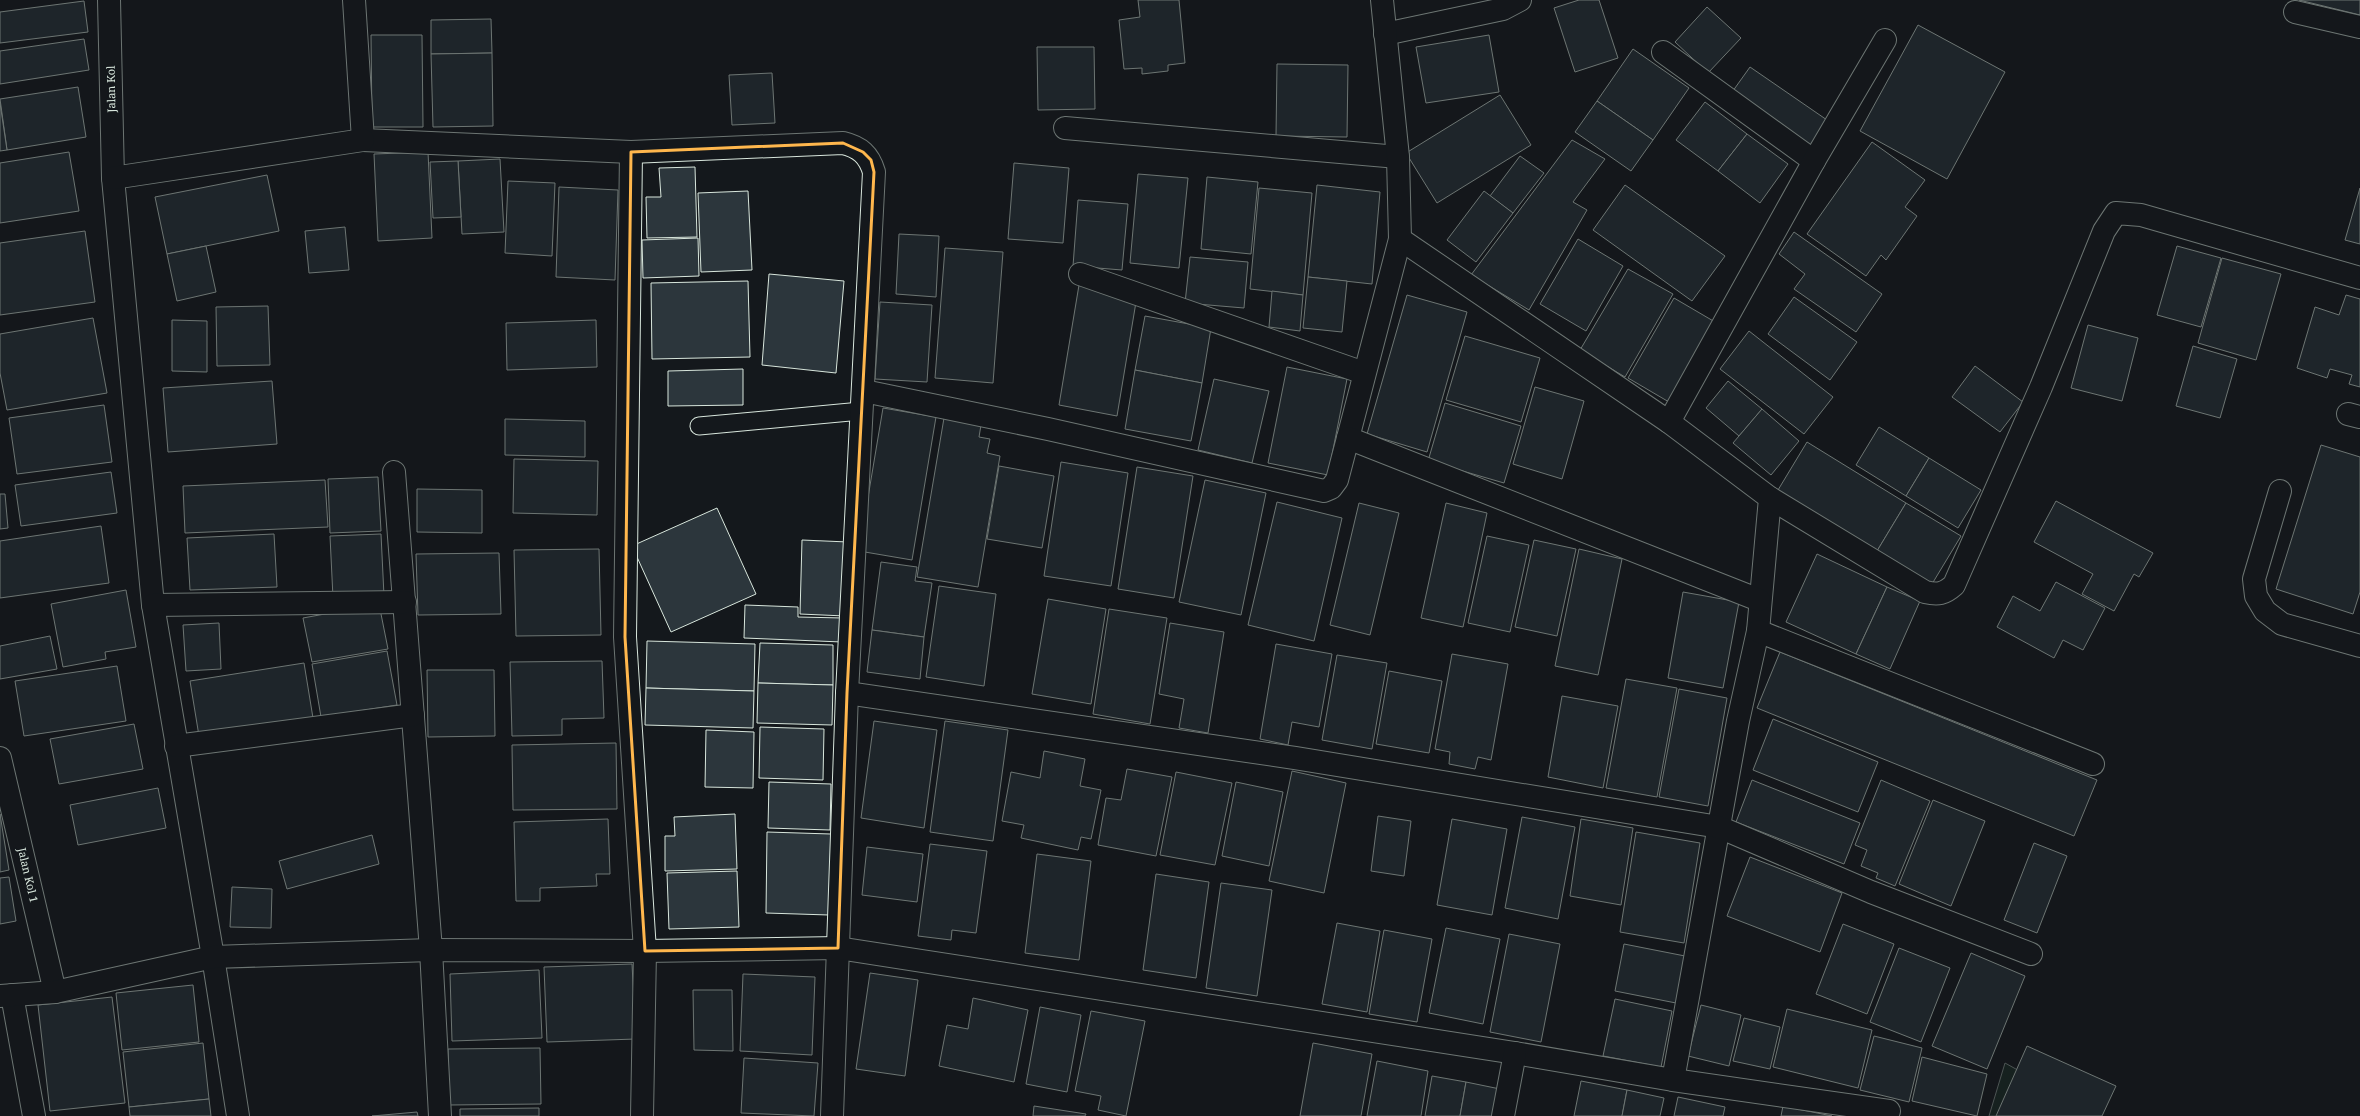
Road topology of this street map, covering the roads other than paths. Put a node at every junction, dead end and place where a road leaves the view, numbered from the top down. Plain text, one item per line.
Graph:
1 (109, 0) edge
2 (354, 0) edge
3 (1382, 0) edge
4 (1520, 0) edge
5 (2295, 12) dead end
6 (2360, 27) edge
7 (1385, 34) junction
8 (1885, 40) dead end
9 (1663, 52) dead end
10 (1065, 128) dead end
11 (363, 140) junction
12 (631, 152) junction
13 (1398, 157) junction
14 (1814, 161) junction
15 (113, 178) junction
16 (1400, 239) junction
17 (1080, 274) dead end
18 (2360, 278) edge
19 (1364, 373) junction
20 (863, 401) junction
21 (1669, 422) junction
22 (698, 426) dead end
23 (1348, 438) junction
24 (394, 472) dead end
25 (2280, 491) dead end
26 (1770, 498) junction
27 (1759, 600) junction
28 (405, 602) junction
29 (153, 606) junction
30 (1758, 631) junction
31 (2360, 646) edge
32 (848, 693) junction
33 (413, 715) junction
34 (176, 746) junction
35 (0, 758) edge
36 (2093, 764) dead end
37 (1719, 827) junction
38 (838, 948) junction
39 (432, 950) junction
40 (644, 951) junction
41 (2031, 954) dead end
42 (213, 957) junction
43 (55, 992) junction
44 (6, 996) edge
45 (1515, 1053) junction
46 (1673, 1080) junction
47 (1889, 1111) dead end
48 (34, 1116) edge
49 (238, 1116) edge
50 (440, 1116) edge
51 (642, 1116) edge
52 (832, 1116) edge
53 (1503, 1116) edge

1 - 15 street, Jalan Kol
2 - 11 street
3 - 7 street
4 - 7 street
5 - 6 street
7 - 13 street
8 - 14 street
9 - 14 street
10 - 13 street
11 - 12 street
11 - 15 street
12 - 20 street
12 - 40 street
13 - 16 street
14 - 21 street
15 - 29 street, Jalan Kol
16 - 19 street
16 - 21 street
17 - 19 street
18 - 26 street
19 - 23 street
20 - 22 lane
20 - 23 street
20 - 32 street
21 - 26 street
23 - 27 street
24 - 28 street
25 - 31 street
26 - 27 street
27 - 30 street
28 - 29 street
28 - 33 street
29 - 34 street, Jalan Kol
30 - 36 street
30 - 37 street
32 - 37 street
32 - 38 street
33 - 34 street
33 - 39 street
34 - 42 street, Jalan Kol
35 - 43 street, Jalan Kol 1
37 - 41 street
37 - 46 street
38 - 40 street
38 - 45 street
38 - 52 street
39 - 40 street
39 - 42 street
39 - 50 street
40 - 51 street
42 - 43 street
42 - 49 street, Jalan Kol
43 - 44 street
44 - 48 street
45 - 46 street
45 - 53 street
46 - 47 street

